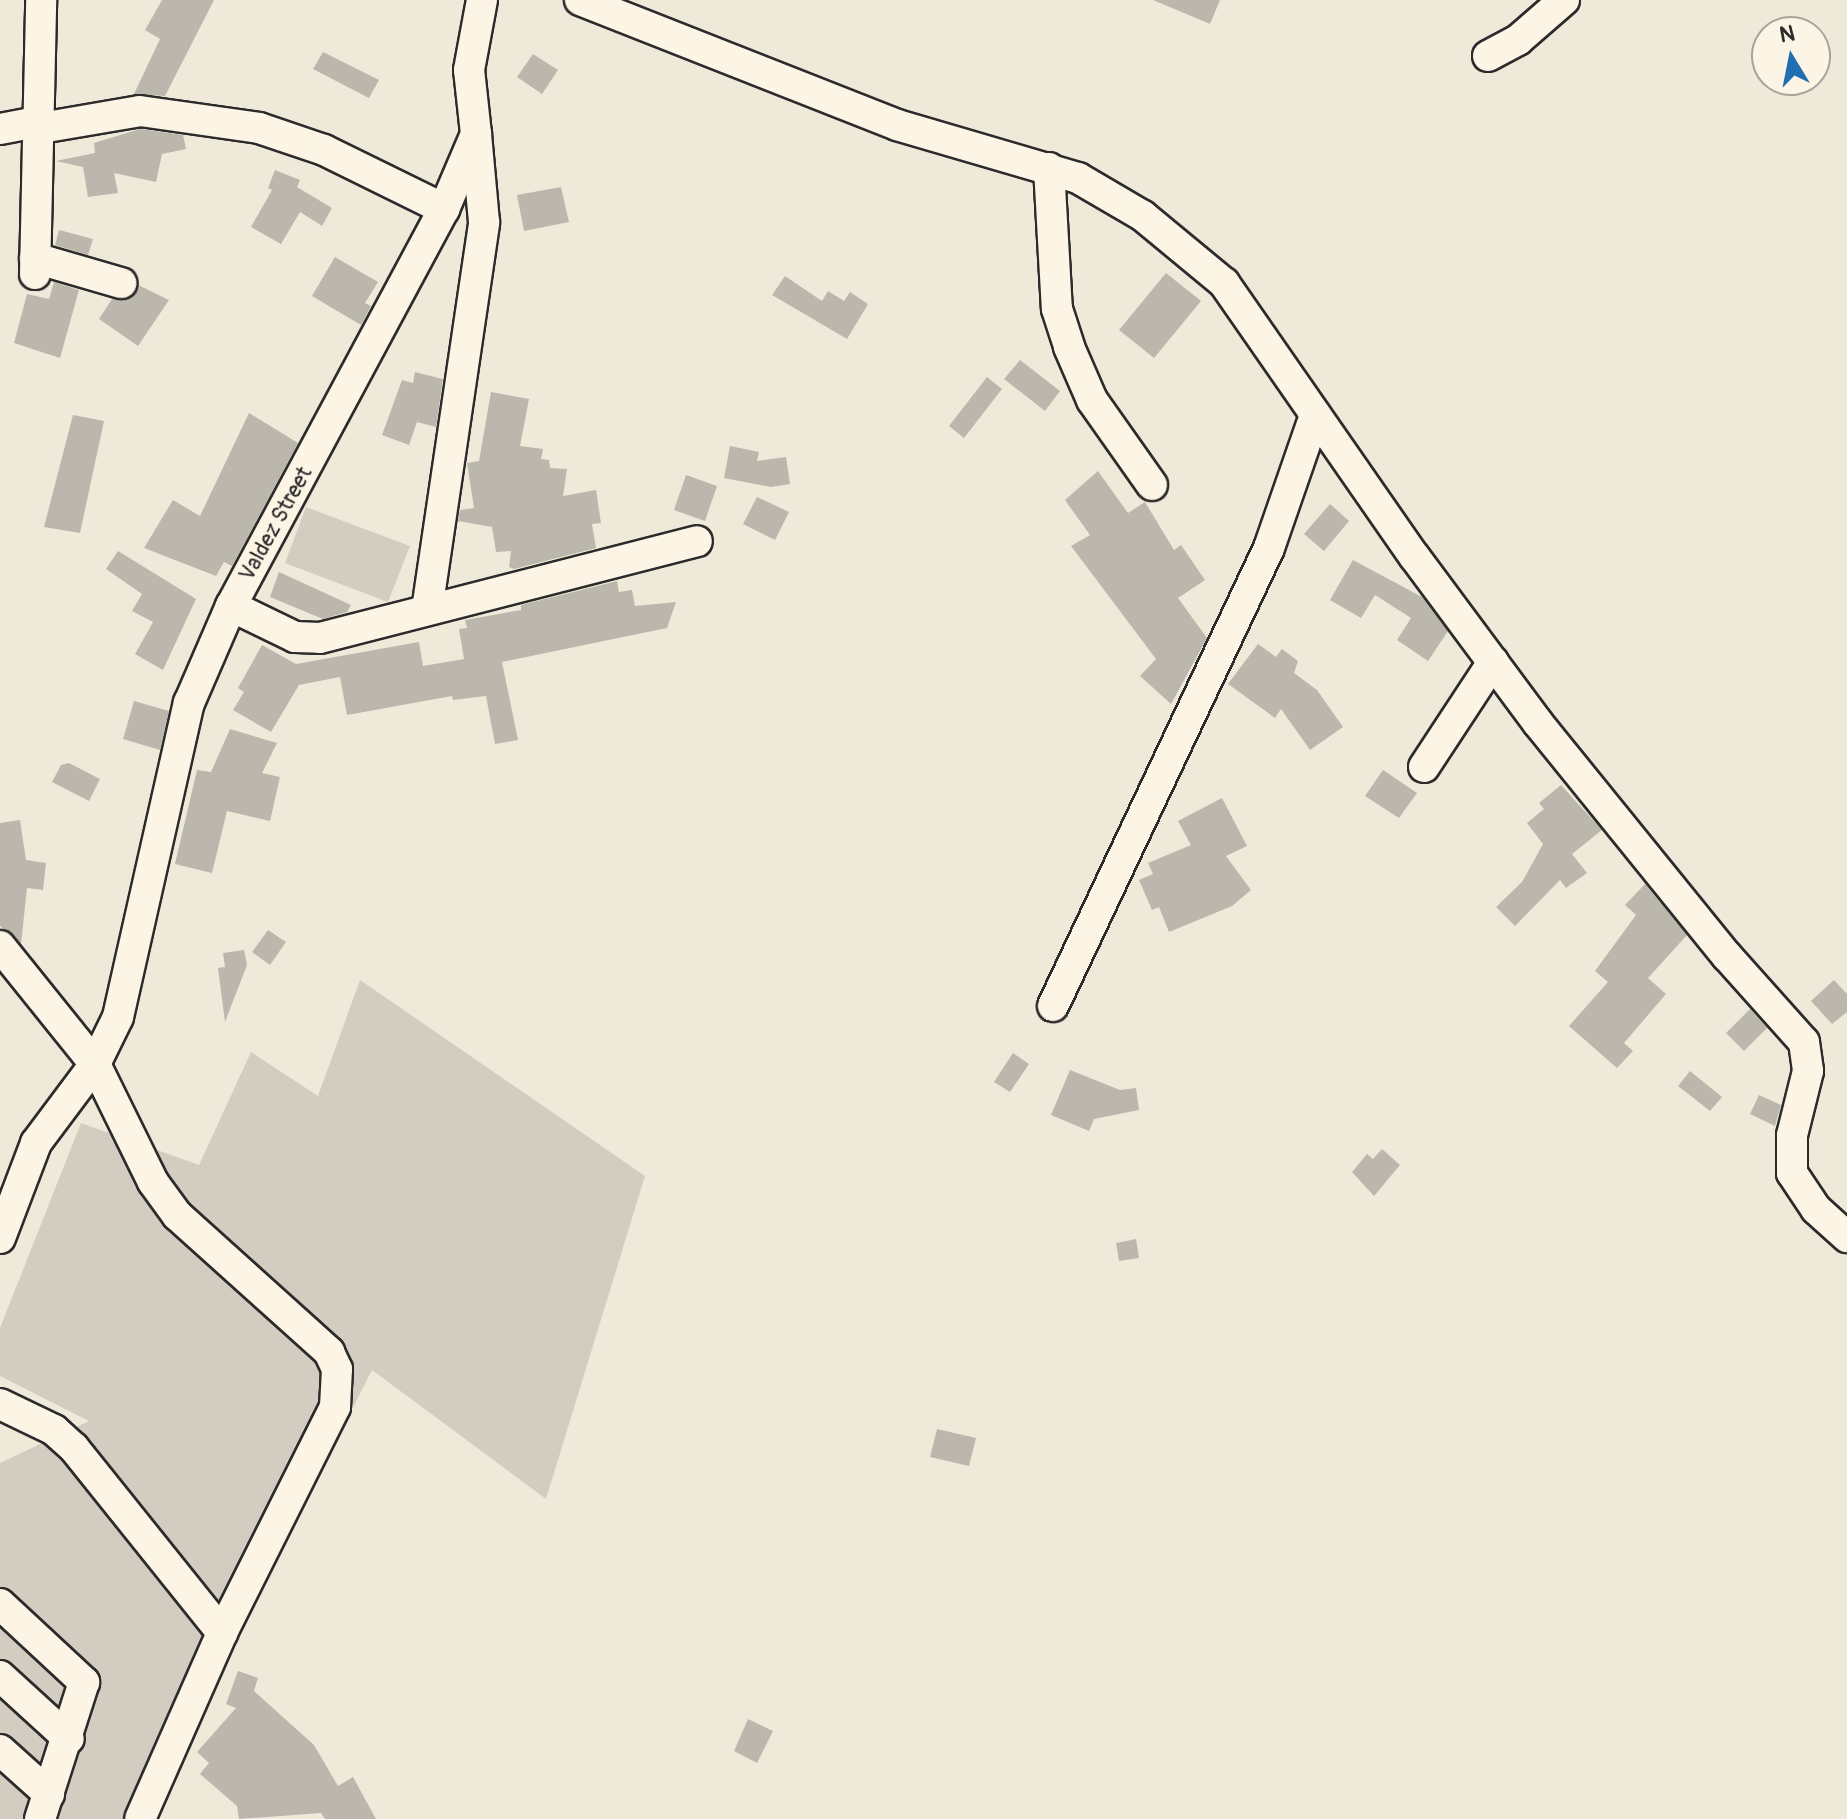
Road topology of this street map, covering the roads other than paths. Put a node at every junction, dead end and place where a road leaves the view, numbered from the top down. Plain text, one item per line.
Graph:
1 (41, 0) edge
2 (482, 0) edge
3 (580, 0) edge
4 (1564, 0) edge
5 (1488, 56) dead end
6 (41, 124) junction
7 (0, 129) edge
8 (476, 134) junction
9 (1049, 168) junction
10 (444, 209) junction
11 (121, 283) dead end
12 (1315, 415) junction
13 (1152, 485) dead end
14 (697, 541) dead end
15 (231, 606) junction
16 (427, 610) junction
17 (1493, 662) junction
18 (1424, 767) dead end
19 (0, 946) edge
20 (1053, 1006) dead end
21 (95, 1064) junction
22 (1847, 1237) edge
23 (0, 1238) edge
24 (0, 1404) edge
25 (0, 1604) edge
26 (222, 1633) junction
27 (0, 1676) edge
28 (69, 1739) junction
29 (0, 1750) edge
30 (44, 1806) edge
31 (140, 1819) edge

1 - 6 street
2 - 8 street, Valdez Street
3 - 9 street
4 - 5 street
6 - 7 street
6 - 10 street
6 - 11 street
8 - 10 street, Valdez Street
8 - 16 street
9 - 12 street
9 - 13 street
10 - 15 street, Valdez Street
12 - 17 street
12 - 20 street
14 - 16 street
15 - 16 street
15 - 21 street, Valdez Street
17 - 18 street
17 - 22 street
19 - 21 street
21 - 23 street, Valdez Street
21 - 26 street
24 - 26 street
25 - 28 street
26 - 31 street
27 - 28 street
28 - 30 street
29 - 30 street

